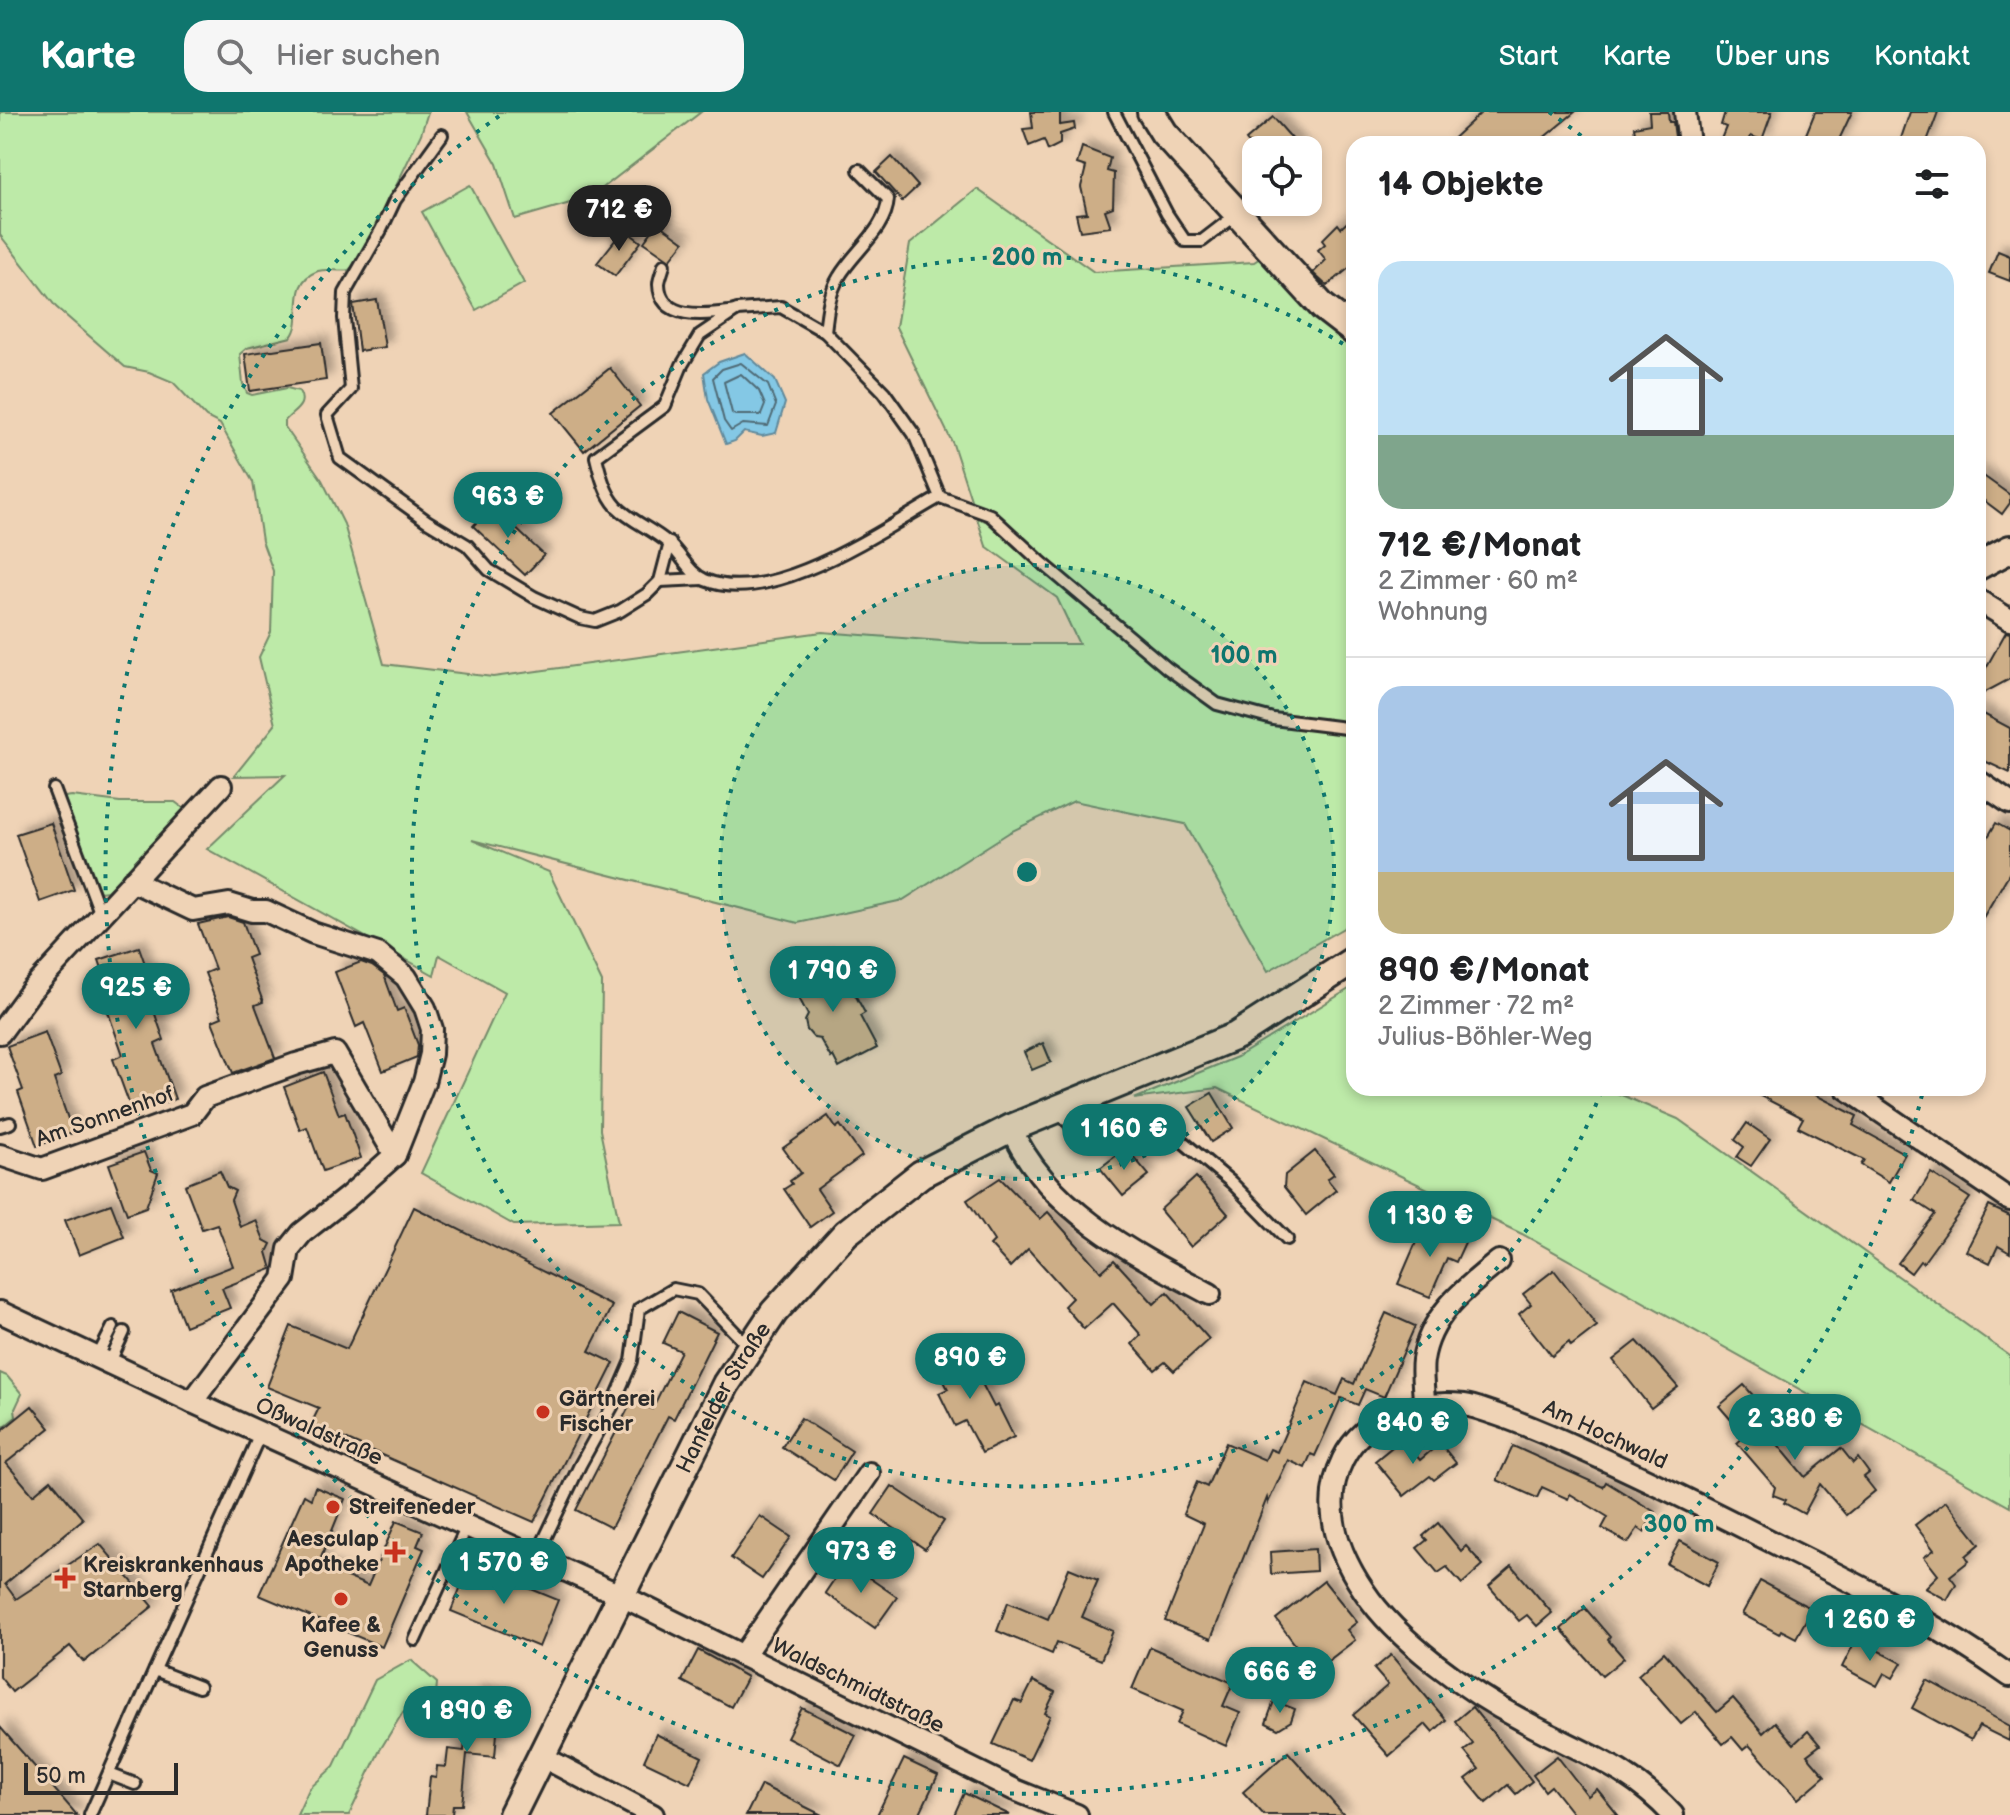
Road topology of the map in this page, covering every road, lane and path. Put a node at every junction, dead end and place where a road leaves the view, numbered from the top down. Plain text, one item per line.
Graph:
1 (1114, 112) edge
2 (1151, 112) edge
3 (1685, 112) edge
4 (442, 135) dead end
5 (1688, 136) edge
6 (859, 170) dead end
7 (1238, 213) junction
8 (664, 265) dead end
9 (737, 310) junction
10 (1346, 325) edge
11 (825, 332) junction
12 (940, 497) junction
13 (670, 543) junction
14 (2010, 549) edge
15 (1986, 562) edge
16 (703, 579) junction
17 (660, 581) junction
18 (1986, 605) edge
19 (2010, 620) edge
20 (1346, 728) edge
21 (221, 786) dead end
22 (1986, 786) edge
23 (54, 789) dead end
24 (2010, 803) edge
25 (137, 877) junction
26 (101, 915) junction
27 (1346, 965) edge
28 (0, 1033) edge
29 (1858, 1096) edge
30 (1056, 1109) junction
31 (1011, 1128) junction
32 (0, 1155) edge
33 (395, 1155) junction
34 (2010, 1200) edge
35 (1287, 1239) dead end
36 (1499, 1261) dead end
37 (1210, 1294) dead end
38 (0, 1312) edge
39 (113, 1327) dead end
40 (124, 1332) dead end
41 (750, 1348) junction
42 (103, 1361) junction
43 (192, 1402) junction
44 (1424, 1405) junction
45 (261, 1432) junction
46 (869, 1473) dead end
47 (467, 1526) junction
48 (536, 1557) junction
49 (620, 1595) junction
50 (415, 1640) dead end
51 (743, 1656) junction
52 (155, 1670) junction
53 (2010, 1676) edge
54 (199, 1687) dead end
55 (541, 1756) junction
56 (109, 1774) junction
57 (135, 1784) dead end
58 (90, 1815) edge
59 (512, 1815) edge
60 (653, 1815) edge
61 (1077, 1815) edge
62 (1673, 1815) edge

1 - 7 lane
2 - 7 street
3 - 5 street
4 - 17 lane
6 - 11 lane
7 - 10 street
8 - 9 lane
9 - 11 lane
9 - 13 lane
11 - 12 lane
12 - 16 lane
12 - 20 lane
13 - 16 lane
13 - 17 lane
14 - 15 street
16 - 17 lane
18 - 19 street
21 - 25 street
22 - 24 street
23 - 26 lane
25 - 26 street
25 - 33 street
26 - 28 street
27 - 30 street, Hanfelder Straße
29 - 34 street
30 - 31 street, Hanfelder Straße
30 - 35 lane
31 - 37 street
31 - 41 street, Hanfelder Straße
32 - 33 street, Am Sonnenhof
33 - 43 street
36 - 44 street
38 - 42 street, Oßwaldstraße
39 - 42 lane
40 - 42 lane
41 - 48 lane
41 - 49 street, Hanfelder Straße
42 - 43 street, Oßwaldstraße
43 - 45 street, Oßwaldstraße
44 - 53 street, Am Hochwald
44 - 62 street, Am Hochwald
45 - 47 street, Oßwaldstraße
45 - 52 lane
46 - 51 street
47 - 48 street, Oßwaldstraße
47 - 50 lane
48 - 49 street, Oßwaldstraße
49 - 51 street, Waldschmidtstraße
49 - 55 street, Hanfelder Straße
51 - 61 street, Waldschmidtstraße
52 - 54 lane
52 - 56 lane
55 - 59 street, Hanfelder Straße
55 - 60 street
56 - 57 lane
56 - 58 lane

